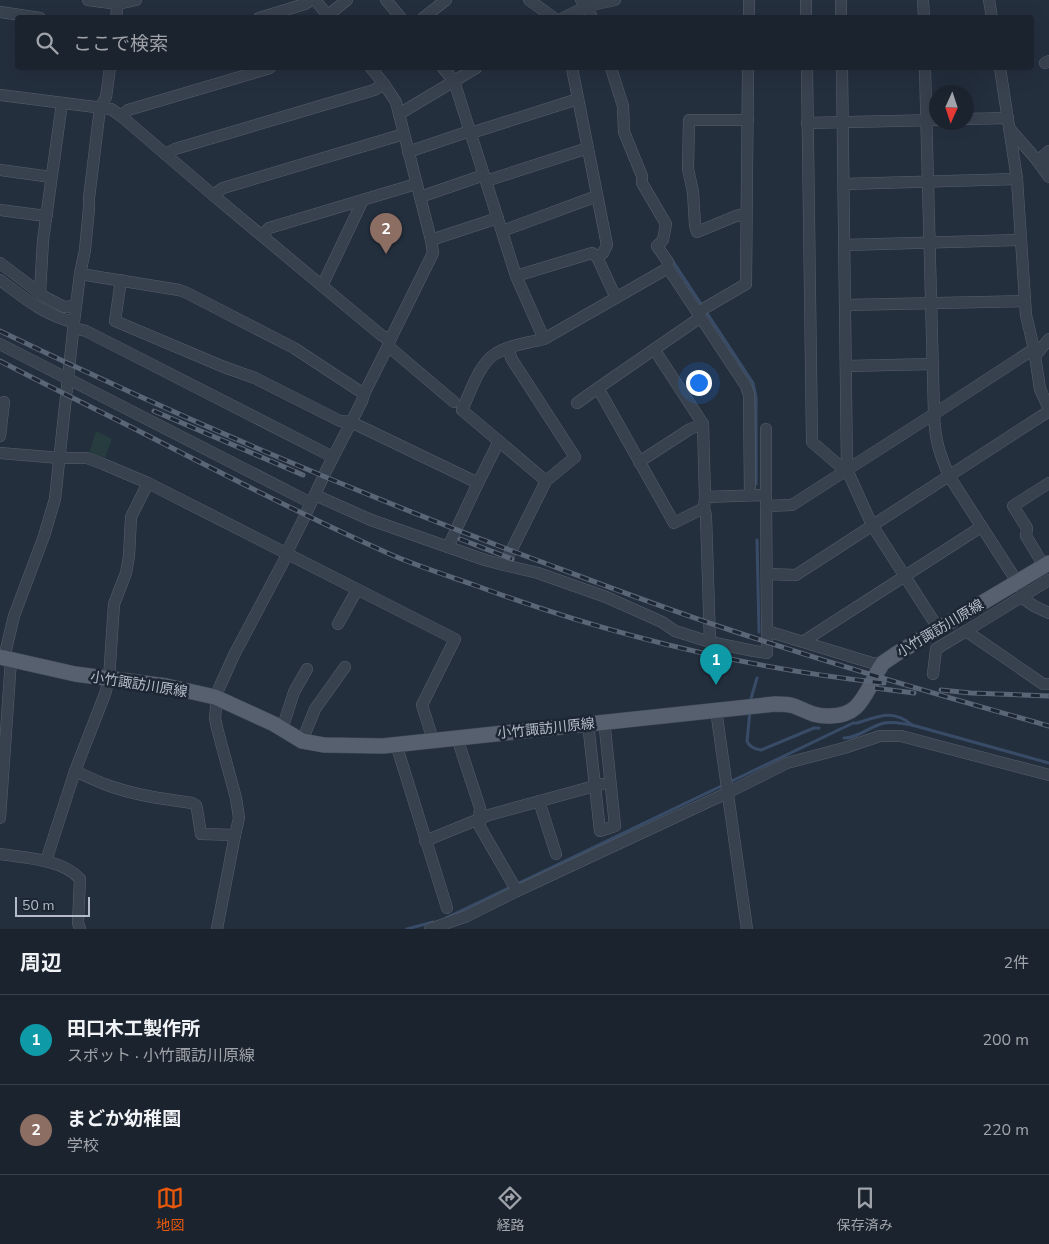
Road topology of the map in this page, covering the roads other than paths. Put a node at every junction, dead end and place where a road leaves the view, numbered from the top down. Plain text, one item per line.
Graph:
1 (88, 0) edge
2 (136, 0) edge
3 (311, 0) edge
4 (315, 0) edge
5 (347, 0) edge
6 (386, 0) edge
7 (446, 0) edge
8 (529, 0) edge
9 (615, 0) edge
10 (749, 0) edge
11 (806, 0) edge
12 (841, 0) edge
13 (923, 0) edge
14 (989, 0) edge
15 (118, 2) edge
16 (584, 3) edge
17 (0, 12) edge
18 (20, 15) edge
19 (116, 15) edge
20 (269, 15) edge
21 (328, 15) edge
22 (330, 15) edge
23 (398, 15) edge
24 (427, 15) edge
25 (550, 15) edge
26 (567, 15) edge
27 (590, 15) edge
28 (749, 15) edge
29 (806, 15) edge
30 (841, 15) edge
31 (924, 15) edge
32 (992, 15) edge
33 (110, 70) edge
34 (263, 70) edge
35 (373, 70) edge
36 (445, 70) edge
37 (473, 70) edge
38 (572, 70) edge
39 (612, 70) edge
40 (748, 70) edge
41 (807, 70) edge
42 (842, 70) edge
43 (925, 70) edge
44 (1000, 70) edge
45 (454, 81) junction
46 (384, 84) junction
47 (0, 95) edge
48 (578, 99) junction
49 (62, 103) junction
50 (929, 103) edge
51 (100, 108) junction
52 (399, 114) junction
53 (121, 116) junction
54 (748, 120) junction
55 (929, 120) edge
56 (974, 120) edge
57 (843, 122) junction
58 (807, 123) junction
59 (1009, 123) junction
60 (931, 130) edge
61 (470, 132) junction
62 (404, 134) junction
63 (588, 148) junction
64 (1049, 151) edge
65 (408, 152) junction
66 (165, 154) junction
67 (1049, 168) edge
68 (0, 170) edge
69 (52, 177) junction
70 (1049, 177) edge
71 (485, 178) junction
72 (1017, 179) junction
73 (928, 182) junction
74 (416, 184) junction
75 (844, 184) junction
76 (213, 195) junction
77 (420, 196) junction
78 (596, 196) junction
79 (363, 200) junction
80 (0, 210) edge
81 (746, 214) junction
82 (47, 215) junction
83 (498, 218) junction
84 (502, 231) junction
85 (262, 236) junction
86 (431, 240) junction
87 (1021, 240) junction
88 (929, 243) junction
89 (845, 245) junction
90 (597, 257) junction
91 (0, 263) edge
92 (668, 268) junction
93 (80, 274) junction
94 (516, 276) junction
95 (0, 280) edge
96 (121, 280) junction
97 (322, 286) junction
98 (40, 293) junction
99 (616, 298) junction
100 (1025, 301) junction
101 (931, 303) junction
102 (846, 305) junction
103 (76, 306) junction
104 (702, 312) junction
105 (74, 325) junction
106 (544, 339) junction
107 (1049, 339) edge
108 (389, 343) junction
109 (0, 344) edge
110 (509, 348) junction
111 (654, 349) junction
112 (1034, 352) junction
113 (932, 364) junction
114 (846, 366) junction
115 (69, 378) junction
116 (598, 388) junction
117 (364, 394) junction
118 (4, 402) dead end
119 (454, 402) dead end
120 (577, 403) dead end
121 (1049, 410) edge
122 (934, 414) junction
123 (351, 422) junction
124 (703, 424) junction
125 (766, 429) dead end
126 (0, 436) edge
127 (499, 441) junction
128 (0, 453) edge
129 (333, 457) junction
130 (60, 458) junction
131 (639, 462) junction
132 (847, 470) junction
133 (948, 476) junction
134 (546, 481) junction
135 (478, 483) junction
136 (1049, 483) edge
137 (148, 484) junction
138 (750, 495) junction
139 (313, 499) junction
140 (766, 500) junction
141 (705, 502) junction
142 (872, 525) junction
143 (981, 526) junction
144 (448, 547) junction
145 (286, 554) junction
146 (504, 565) junction
147 (1047, 570) edge
148 (767, 574) junction
149 (904, 576) junction
150 (357, 590) junction
151 (1021, 591) junction
152 (1049, 613) edge
153 (338, 624) dead end
154 (938, 628) junction
155 (767, 630) junction
156 (966, 632) junction
157 (710, 642) junction
158 (804, 642) junction
159 (5, 658) edge
160 (882, 664) junction
161 (344, 667) dead end
162 (308, 669) dead end
163 (933, 674) dead end
164 (109, 678) junction
165 (1049, 684) edge
166 (216, 697) junction
167 (716, 710) junction
168 (606, 721) junction
169 (588, 723) junction
170 (282, 729) junction
171 (458, 737) junction
172 (433, 740) junction
173 (302, 741) junction
174 (396, 744) junction
175 (75, 771) junction
176 (1049, 775) edge
177 (610, 783) junction
178 (595, 786) junction
179 (727, 792) junction
180 (539, 801) junction
181 (0, 818) edge
182 (479, 818) junction
183 (235, 834) junction
184 (425, 840) junction
185 (0, 854) edge
186 (556, 854) dead end
187 (46, 862) junction
188 (516, 891) junction
189 (447, 908) dead end
190 (80, 929) edge
191 (217, 929) edge
192 (430, 929) edge
193 (748, 929) edge

1 - 15 street
2 - 15 street
3 - 20 street
4 - 21 street
5 - 22 street
6 - 23 street
7 - 24 street
8 - 25 street
9 - 16 street
10 - 28 street
11 - 29 street
12 - 30 street
13 - 31 street
14 - 32 street
15 - 19 street
16 - 26 street
16 - 27 street
17 - 18 street
33 - 51 street
34 - 53 street
35 - 46 street
36 - 45 street
37 - 45 street
38 - 48 street
39 - 92 street
40 - 54 street
41 - 58 street
42 - 57 street
43 - 50 street
44 - 59 street
45 - 52 street
45 - 61 street
46 - 52 street
46 - 66 street
47 - 49 street
48 - 61 street
48 - 63 street
49 - 51 street
49 - 69 street
51 - 53 street
51 - 93 street
52 - 62 street
53 - 66 street
54 - 81 street
54 - 81 street
55 - 57 street
56 - 59 street
57 - 58 street
57 - 75 street
58 - 132 street
59 - 70 street
59 - 72 street
60 - 73 street
61 - 65 street
61 - 71 street
62 - 65 street
62 - 76 street
63 - 71 street
63 - 78 street
64 - 67 street
65 - 74 street
66 - 76 street
68 - 69 street
69 - 82 street
71 - 77 street
71 - 83 street
72 - 73 street
72 - 87 street
73 - 75 street
73 - 88 street
74 - 77 street
74 - 79 street
75 - 89 street
76 - 85 street
77 - 86 street
78 - 84 street
78 - 90 street
79 - 85 street
79 - 97 street
80 - 82 street
81 - 104 street
82 - 98 street
83 - 84 street
83 - 86 street
84 - 94 street
85 - 97 street
86 - 108 street
87 - 88 street
87 - 100 street
88 - 89 street
88 - 101 street
89 - 102 street
90 - 94 street
90 - 99 street
91 - 98 street
92 - 99 street
92 - 104 street
93 - 96 street
93 - 103 street
94 - 106 street
95 - 105 street
96 - 117 street
96 - 123 street
97 - 108 street
98 - 103 street
99 - 106 street
100 - 101 street
100 - 112 street
101 - 102 street
101 - 113 street
102 - 114 street
103 - 105 street
104 - 111 street
104 - 138 street
105 - 115 street
105 - 129 street
106 - 110 street
107 - 112 street
108 - 117 street
108 - 119 street
109 - 115 street
110 - 127 street
110 - 134 street
111 - 116 street
111 - 124 street
112 - 121 street
112 - 122 street
113 - 114 street
113 - 122 street
114 - 132 street
115 - 130 street
115 - 139 street
116 - 120 street
116 - 131 street
117 - 123 street
118 - 126 street
121 - 133 street
122 - 132 street
122 - 133 street
123 - 129 street
123 - 135 street
124 - 131 street
124 - 141 street
125 - 140 street
127 - 134 street
127 - 135 street
128 - 130 street
129 - 139 street
130 - 137 street
130 - 159 street
131 - 141 street
132 - 140 street
132 - 142 street
133 - 142 street
133 - 143 street
134 - 146 street
135 - 144 street
136 - 147 street
137 - 145 street
137 - 164 street
138 - 140 street
138 - 141 street
139 - 144 street
139 - 145 street
140 - 148 street
141 - 157 street
142 - 148 street
142 - 149 street
143 - 149 street
143 - 151 street
144 - 146 street
145 - 150 street
145 - 166 street
146 - 157 street
147 - 151 main road, 小竹諏訪川原線
148 - 155 street
149 - 154 street
149 - 158 street
150 - 153 street
150 - 172 street
151 - 152 street
151 - 154 main road, 小竹諏訪川原線
151 - 156 street
154 - 160 main road, 小竹諏訪川原線
155 - 157 street
155 - 158 street
156 - 163 street
156 - 165 street
158 - 160 street
159 - 164 main road, 小竹諏訪川原線
159 - 181 street
160 - 167 main road, 小竹諏訪川原線
161 - 173 street
162 - 170 street
164 - 166 main road, 小竹諏訪川原線
164 - 175 street
166 - 170 main road, 小竹諏訪川原線
166 - 183 street
167 - 168 main road, 小竹諏訪川原線
167 - 179 street
168 - 169 main road, 小竹諏訪川原線
168 - 177 street
169 - 171 main road, 小竹諏訪川原線
169 - 178 street
170 - 173 main road, 小竹諏訪川原線
171 - 172 main road, 小竹諏訪川原線
171 - 182 street
172 - 174 main road, 小竹諏訪川原線
173 - 174 main road, 小竹諏訪川原線
174 - 184 street
175 - 183 street
175 - 187 street
176 - 179 street
177 - 178 street
177 - 178 street
178 - 180 street
179 - 188 street
179 - 193 street
180 - 182 street
180 - 186 street
182 - 184 street
182 - 188 street
183 - 191 street
184 - 189 street
185 - 187 street
187 - 190 street
188 - 192 street

